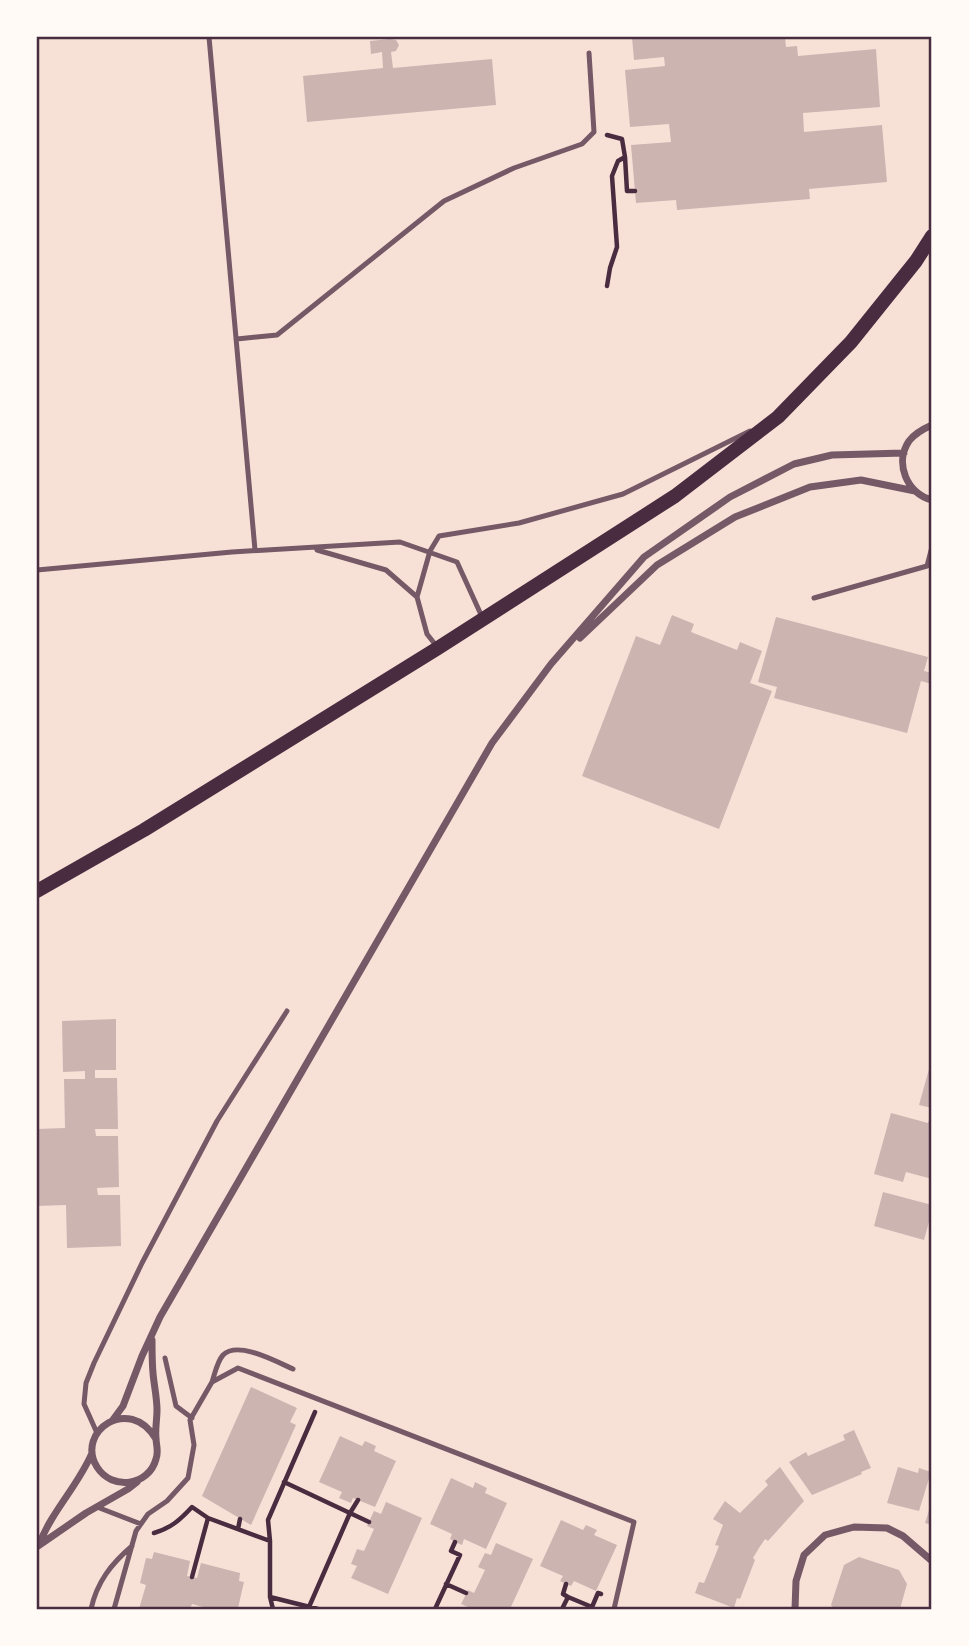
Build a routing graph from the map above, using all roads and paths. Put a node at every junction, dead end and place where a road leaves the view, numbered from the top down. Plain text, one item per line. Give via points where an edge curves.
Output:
1 (209, 37) edge
2 (589, 53) dead end
3 (594, 132) junction
4 (625, 157) junction
5 (635, 191) dead end
6 (932, 236) edge
7 (607, 286) dead end
8 (237, 339) junction
9 (778, 417) junction
10 (932, 425) edge
11 (904, 453) junction
12 (915, 491) junction
13 (932, 500) edge
14 (932, 547) edge
15 (311, 548) junction
16 (255, 550) junction
17 (429, 551) junction
18 (930, 567) edge
19 (37, 570) edge
20 (417, 597) junction
21 (814, 598) dead end
22 (482, 619) junction
23 (438, 648) junction
24 (551, 664) junction
25 (37, 891) edge
26 (287, 1011) dead end
27 (152, 1338) junction
28 (165, 1358) dead end
29 (293, 1369) dead end
30 (212, 1382) junction
31 (320, 1400) junction
32 (191, 1418) junction
33 (112, 1421) junction
34 (97, 1433) junction
35 (156, 1439) junction
36 (93, 1450) junction
37 (140, 1479) junction
38 (284, 1482) junction
39 (358, 1500) dead end
40 (97, 1507) junction
41 (350, 1513) junction
42 (208, 1518) junction
43 (240, 1519) dead end
44 (369, 1522) dead end
45 (141, 1524) junction
46 (237, 1529) junction
47 (136, 1531) junction
48 (270, 1541) junction
49 (455, 1542) dead end
50 (132, 1546) junction
51 (38, 1547) edge
52 (932, 1561) edge
53 (192, 1577) dead end
54 (446, 1584) junction
55 (566, 1584) dead end
56 (466, 1593) dead end
57 (270, 1597) junction
58 (568, 1597) junction
59 (617, 1600) junction
60 (309, 1607) junction
61 (91, 1609) edge
62 (114, 1609) edge
63 (273, 1609) edge
64 (318, 1609) edge
65 (435, 1609) edge
66 (562, 1609) edge
67 (614, 1609) edge
68 (795, 1609) edge

1 - 8 lane
2 - 3 lane
3 - 4 path via 622,139
3 - 8 lane via 582,144 444,201 276,335
4 - 5 path via 627,191
4 - 7 path via 618,160 612,176 617,247
6 - 9 main road via 851,342
8 - 16 lane
9 - 17 lane via 624,494 519,523 439,536
9 - 22 main road via 675,496
10 - 11 street via 919,431
11 - 12 street via 905,477
11 - 24 street via 832,454 794,464 730,497 644,557
12 - 13 street
12 - 24 street via 862,480 810,487 735,517 657,565
14 - 18 lane
15 - 16 lane
15 - 17 lane via 400,542
15 - 20 lane via 386,570
16 - 19 lane
17 - 20 lane
17 - 22 lane via 457,562
18 - 21 lane
20 - 23 lane via 427,634
22 - 23 main road
23 - 25 main road
24 - 27 street via 492,743
26 - 34 lane via 217,1121 94,1363 84,1404
27 - 33 street
27 - 35 street
28 - 32 lane via 176,1406
29 - 30 lane via 238,1349 221,1358
30 - 31 lane via 237,1367
30 - 32 lane
31 - 38 path
31 - 59 lane via 634,1522
32 - 45 lane via 194,1446 188,1478
33 - 34 street
33 - 35 street via 131,1418 141,1422
34 - 36 street
35 - 37 street via 156,1460
36 - 37 street via 103,1475 123,1483
36 - 51 street via 45,1527
37 - 40 street
38 - 41 path
38 - 48 path via 268,1520
39 - 41 path
40 - 45 lane
40 - 51 street
41 - 44 path
41 - 60 path
42 - 46 path
42 - 47 path via 191,1507 165,1530
42 - 53 path
43 - 46 path
45 - 47 lane
46 - 48 path
47 - 50 lane
48 - 57 path
49 - 54 path via 451,1551 460,1555
50 - 61 lane via 100,1582
50 - 62 lane
52 - 68 street via 887,1528 854,1527 825,1535 804,1555 796,1581
54 - 56 path
54 - 65 path
55 - 58 path via 563,1594
57 - 60 path
57 - 63 path
58 - 59 path via 592,1607 598,1593
58 - 66 path
59 - 67 lane
60 - 64 path

